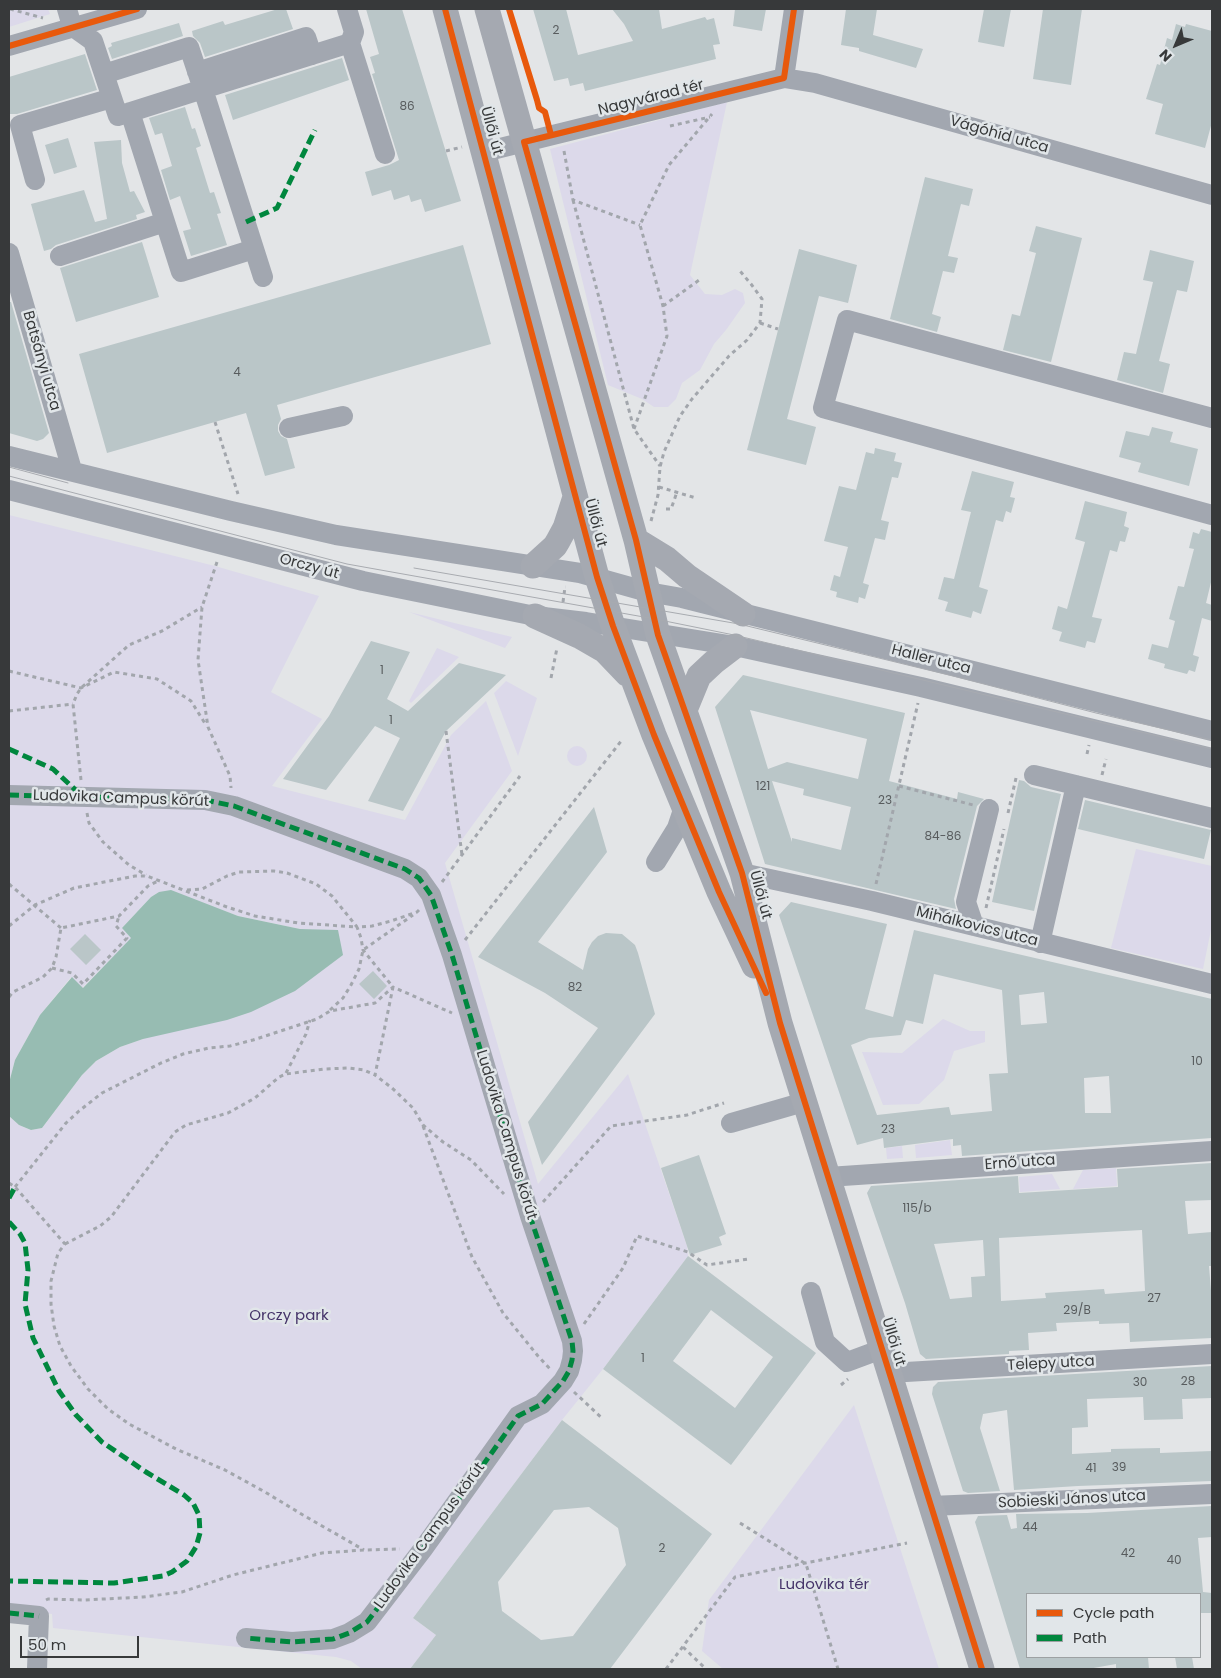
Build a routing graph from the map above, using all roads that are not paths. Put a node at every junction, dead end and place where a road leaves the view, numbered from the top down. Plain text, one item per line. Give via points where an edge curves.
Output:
1 (137, 9) edge
2 (347, 9) edge
3 (445, 9) edge
4 (487, 9) edge
5 (794, 9) edge
6 (70, 17) edge
7 (350, 43) junction
8 (9, 46) edge
9 (104, 74) junction
10 (784, 78) junction
11 (200, 80) junction
12 (112, 98) junction
13 (130, 112) junction
14 (524, 142) junction
15 (477, 148) junction
16 (386, 154) dead end
17 (36, 180) dead end
18 (1212, 195) edge
19 (165, 222) junction
20 (254, 249) junction
21 (9, 252) edge
22 (60, 256) dead end
23 (263, 277) dead end
24 (343, 416) dead end
25 (1212, 418) edge
26 (290, 428) dead end
27 (9, 456) edge
28 (72, 470) junction
29 (9, 490) edge
30 (575, 497) junction
31 (1212, 515) edge
32 (636, 540) junction
33 (533, 566) junction
34 (597, 578) junction
35 (648, 592) junction
36 (743, 614) junction
37 (535, 616) junction
38 (613, 626) junction
39 (658, 635) junction
40 (734, 646) junction
41 (634, 683) junction
42 (685, 710) junction
43 (1212, 731) edge
44 (1212, 758) edge
45 (1034, 775) road end
46 (1076, 785) junction
47 (9, 795) edge
48 (684, 807) junction
49 (998, 811) road end
50 (1212, 818) edge
51 (656, 862) dead end
52 (742, 873) junction
53 (978, 927) junction
54 (1040, 943) junction
55 (1212, 984) edge
56 (780, 1023) junction
57 (804, 1102) junction
58 (730, 1123) dead end
59 (1212, 1151) edge
60 (828, 1177) junction
61 (811, 1292) dead end
62 (1212, 1354) edge
63 (885, 1361) junction
64 (1212, 1494) edge
65 (931, 1506) junction
66 (24, 1615) edge
67 (246, 1638) dead end
68 (37, 1669) edge
69 (982, 1669) edge

1 - 6 street
2 - 7 street via 354,32
3 - 15 main road, Üllői út
4 - 14 main road, Üllői út
5 - 10 street
6 - 8 street
6 - 9 street via 93,42
7 - 11 street via 312,55
7 - 16 street
9 - 11 street via 189,47
9 - 12 street
10 - 14 street, Nagyvárad tér
10 - 18 street, Vágóhíd utca via 815,83
11 - 13 street
11 - 20 street
12 - 13 street via 118,116
12 - 17 street via 20,125
13 - 19 street
14 - 15 street, Nagyvárad tér
14 - 32 main road, Üllői út
15 - 30 main road, Üllői út
19 - 20 street via 181,272
19 - 22 street
20 - 23 street
21 - 28 street, Batsányi utca
24 - 26 street
25 - 31 street via 847,320 823,408
27 - 28 street
28 - 33 street via 336,535
29 - 37 street, Orczy út via 363,581
30 - 33 main road via 558,541
30 - 34 main road, Üllői út
32 - 35 main road, Üllői út
32 - 36 main road
33 - 34 street
34 - 35 street, Haller utca
34 - 38 main road, Üllői út
35 - 36 street, Haller utca
35 - 39 main road, Üllői út
36 - 43 street, Haller utca
37 - 38 street, Orczy út
37 - 41 main road via 605,651
38 - 39 street, Orczy út
38 - 41 main road, Üllői út
39 - 40 street, Haller utca
39 - 42 main road, Üllői út
40 - 42 main road via 699,676
40 - 44 street, Haller utca via 922,687
41 - 48 main road, Üllői út
42 - 52 main road, Üllői út
45 - 46 street
46 - 50 street
46 - 54 street
47 - 67 street, Ludovika Campus körút via 205,800 234,806 405,869 419,878 431,896 452,955 530,1216 572,1340 572,1360 562,1381 542,1404 518,1416 367,1622 333,1639 292,1642
48 - 51 street via 677,828
48 - 56 main road, Üllői út
49 - 53 street via 966,902
52 - 53 street, Mihálkovics utca
52 - 56 main road, Üllői út
53 - 54 street, Mihálkovics utca
54 - 55 street, Mihálkovics utca
56 - 57 main road, Üllői út
57 - 58 street
57 - 60 main road, Üllői út
59 - 60 street, Ernő utca
60 - 63 main road, Üllői út
61 - 63 street, Telepy utca via 825,1342 847,1362
62 - 63 street, Telepy utca
63 - 65 main road, Üllői út
64 - 65 street, Sobieski János utca
65 - 69 main road, Üllői út
66 - 68 street

